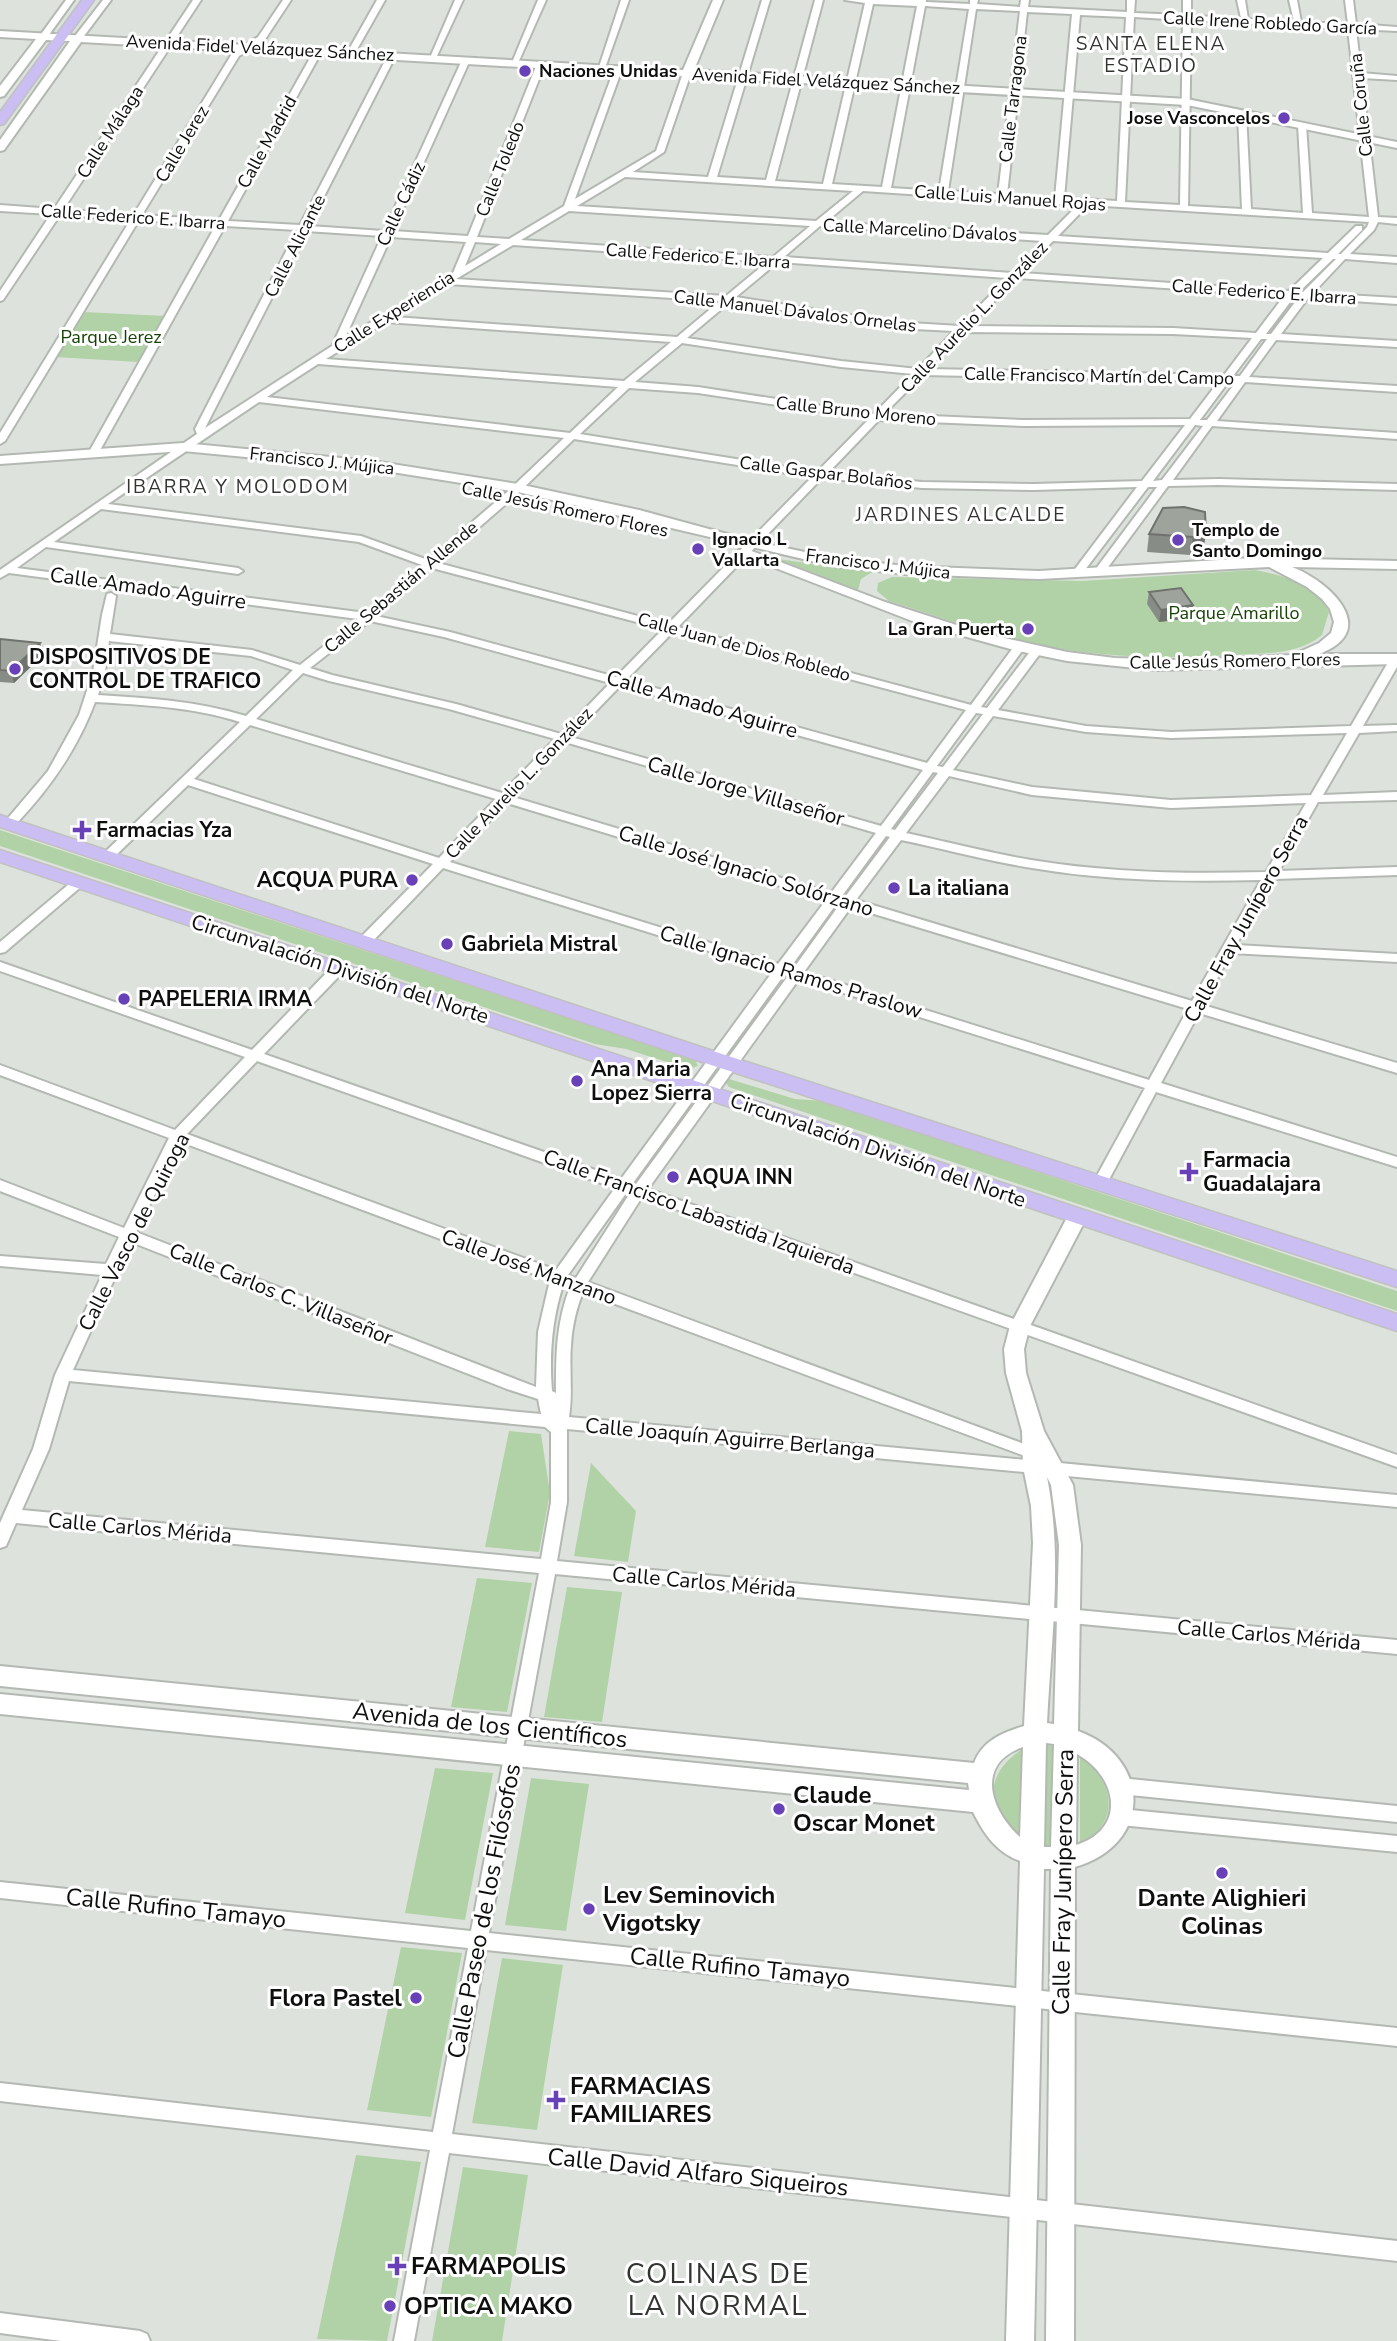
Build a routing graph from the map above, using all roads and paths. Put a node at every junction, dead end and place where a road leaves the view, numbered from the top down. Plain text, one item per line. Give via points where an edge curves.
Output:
1 (70, 0) edge
2 (88, 0) edge
3 (107, 0) edge
4 (197, 0) edge
5 (286, 0) edge
6 (381, 0) edge
7 (458, 0) edge
8 (542, 0) edge
9 (625, 0) edge
10 (718, 0) edge
11 (766, 0) edge
12 (819, 0) edge
13 (849, 0) edge
14 (1130, 0) edge
15 (1187, 0) edge
16 (1241, 0) edge
17 (1293, 0) edge
18 (1349, 0) edge
19 (870, 1) edge
20 (922, 2) edge
21 (973, 3) edge
22 (1024, 5) edge
23 (1076, 12) junction
24 (1130, 15) junction
25 (1186, 18) junction
26 (1245, 21) junction
27 (1298, 24) junction
28 (1352, 27) junction
29 (1397, 29) edge
30 (0, 34) edge
31 (43, 37) junction
32 (61, 38) junction
33 (78, 38) junction
34 (169, 43) junction
35 (248, 47) junction
36 (318, 51) junction
37 (351, 53) junction
38 (392, 55) junction
39 (432, 58) junction
40 (466, 60) junction
41 (514, 63) junction
42 (541, 64) junction
43 (601, 68) junction
44 (618, 69) junction
45 (687, 73) junction
46 (1358, 75) junction
47 (743, 76) junction
48 (1397, 78) edge
49 (798, 79) junction
50 (850, 83) junction
51 (906, 86) junction
52 (960, 89) junction
53 (1014, 92) junction
54 (0, 94) edge
55 (1069, 95) junction
56 (1126, 98) junction
57 (1187, 102) junction
58 (1242, 113) junction
59 (0, 121) edge
60 (1302, 125) junction
61 (1365, 138) junction
62 (1397, 145) edge
63 (0, 148) edge
64 (624, 174) junction
65 (712, 179) junction
66 (771, 183) junction
67 (827, 186) junction
68 (861, 188) junction
69 (886, 190) junction
70 (943, 193) junction
71 (1002, 197) junction
72 (1059, 201) junction
73 (1086, 202) junction
74 (1121, 205) junction
75 (0, 208) edge
76 (568, 208) junction
77 (1184, 208) junction
78 (57, 212) junction
79 (1247, 212) junction
80 (1308, 216) junction
81 (1371, 216) junction
82 (138, 217) junction
83 (1397, 221) edge
84 (222, 222) junction
85 (820, 224) junction
86 (304, 227) junction
87 (388, 232) junction
88 (472, 237) junction
89 (1051, 238) junction
90 (511, 242) junction
91 (1329, 256) junction
92 (1343, 257) junction
93 (1397, 260) edge
94 (775, 261) junction
95 (458, 273) junction
96 (1014, 276) junction
97 (444, 281) junction
98 (1290, 294) junction
99 (1305, 295) junction
100 (0, 298) edge
101 (729, 299) junction
102 (1397, 301) edge
103 (383, 319) junction
104 (962, 329) junction
105 (1259, 335) junction
106 (1276, 336) junction
107 (681, 340) junction
108 (1397, 344) edge
109 (336, 348) junction
110 (316, 361) junction
111 (920, 372) junction
112 (1225, 378) junction
113 (1241, 379) junction
114 (628, 383) junction
115 (1397, 389) edge
116 (258, 399) junction
117 (875, 417) junction
118 (1192, 422) junction
119 (1208, 423) junction
120 (202, 435) junction
121 (572, 436) junction
122 (1397, 436) edge
123 (0, 441) edge
124 (180, 449) junction
125 (94, 452) junction
126 (0, 460) edge
127 (819, 475) junction
128 (1162, 483) junction
129 (1144, 484) junction
130 (1397, 487) edge
131 (514, 491) junction
132 (97, 506) junction
133 (44, 544) junction
134 (747, 549) junction
135 (1252, 562) junction
136 (430, 564) junction
137 (1397, 565) edge
138 (905, 570) junction
139 (238, 571) dead end
140 (4, 572) edge
141 (1099, 572) junction
142 (1077, 573) junction
143 (111, 596) dead end
144 (877, 605) junction
145 (368, 617) junction
146 (672, 626) junction
147 (104, 637) junction
148 (1019, 648) junction
149 (1036, 651) junction
150 (1397, 659) edge
151 (1282, 660) junction
152 (300, 670) junction
153 (619, 681) junction
154 (90, 698) junction
155 (974, 709) junction
156 (989, 713) junction
157 (247, 720) junction
158 (1356, 726) junction
159 (1397, 727) edge
160 (563, 737) junction
161 (930, 768) junction
162 (946, 772) junction
163 (185, 780) junction
164 (1397, 796) edge
165 (504, 799) junction
166 (1313, 799) junction
167 (4, 823) edge
168 (884, 831) junction
169 (898, 835) junction
170 (0, 856) edge
171 (107, 857) junction
172 (440, 863) junction
173 (1397, 871) edge
174 (1269, 878) junction
175 (79, 882) junction
176 (834, 898) junction
177 (848, 902) junction
178 (364, 942) junction
179 (0, 948) edge
180 (1227, 949) junction
181 (1397, 958) edge
182 (0, 966) edge
183 (338, 968) junction
184 (782, 968) junction
185 (798, 974) junction
186 (1196, 1008) junction
187 (253, 1055) junction
188 (723, 1062) junction
189 (1397, 1068) edge
190 (0, 1070) edge
191 (1154, 1086) junction
192 (702, 1090) junction
193 (178, 1135) junction
194 (1397, 1162) edge
195 (1101, 1181) junction
196 (0, 1185) edge
197 (623, 1185) junction
198 (639, 1191) junction
199 (1077, 1217) junction
200 (128, 1233) junction
201 (0, 1261) edge
202 (111, 1270) junction
203 (558, 1278) junction
204 (1397, 1279) edge
205 (578, 1286) junction
206 (1397, 1323) edge
207 (1020, 1326) junction
208 (63, 1375) junction
209 (547, 1397) junction
210 (564, 1401) junction
211 (556, 1427) junction
212 (1039, 1454) junction
213 (1397, 1461) edge
214 (1397, 1501) edge
215 (12, 1516) junction
216 (0, 1541) edge
217 (548, 1567) junction
218 (1041, 1614) junction
219 (1069, 1616) junction
220 (1397, 1647) edge
221 (0, 1676) edge
222 (0, 1704) edge
223 (518, 1728) junction
224 (1035, 1732) junction
225 (1065, 1735) junction
226 (513, 1757) junction
227 (980, 1774) junction
228 (1120, 1786) junction
229 (979, 1802) junction
230 (1397, 1814) edge
231 (1120, 1817) junction
232 (1397, 1844) edge
233 (1032, 1856) junction
234 (1063, 1859) junction
235 (0, 1890) edge
236 (479, 1939) junction
237 (1028, 1997) junction
238 (1060, 2001) junction
239 (1397, 2036) edge
240 (0, 2092) edge
241 (441, 2143) junction
242 (1022, 2209) junction
243 (1061, 2213) junction
244 (1397, 2251) edge
245 (0, 2323) edge
246 (140, 2341) edge
247 (404, 2341) edge
248 (1020, 2341) edge
249 (1060, 2341) edge

1 - 31 street
2 - 32 main road
3 - 33 street
4 - 34 street, Calle Málaga
5 - 35 street, Calle Jerez via 261,39
6 - 37 street
7 - 39 street
8 - 41 street
9 - 43 street
10 - 45 street, Calle Experiencia
11 - 47 street
12 - 49 street
13 - 19 street, Calle Irene Robledo García
14 - 24 street
15 - 25 street
16 - 26 street
17 - 27 street
18 - 28 street, Calle Coruña
19 - 20 street, Calle Irene Robledo García
19 - 50 street
20 - 21 street, Calle Irene Robledo García
20 - 51 street
21 - 22 street, Calle Irene Robledo García
21 - 52 street
22 - 23 street, Calle Irene Robledo García
22 - 53 street, Calle Tarragona
23 - 24 street, Calle Irene Robledo García
23 - 55 street
24 - 25 street, Calle Irene Robledo García
24 - 56 street
25 - 26 street, Calle Irene Robledo García
25 - 57 street
26 - 27 street, Calle Irene Robledo García
27 - 28 street, Calle Irene Robledo García
28 - 29 street, Calle Irene Robledo García
28 - 46 street, Calle Coruña
30 - 31 street, Avenida Fidel Velázquez Sánchez
31 - 32 street, Avenida Fidel Velázquez Sánchez
31 - 54 street
32 - 33 street, Avenida Fidel Velázquez Sánchez
32 - 59 main road
33 - 34 street, Avenida Fidel Velázquez Sánchez
33 - 63 street
34 - 35 street, Avenida Fidel Velázquez Sánchez
34 - 78 street, Calle Málaga
35 - 36 street, Avenida Fidel Velázquez Sánchez
35 - 82 street, Calle Jerez via 236,54
36 - 37 street, Avenida Fidel Velázquez Sánchez
36 - 84 street, Calle Madrid
37 - 38 street, Avenida Fidel Velázquez Sánchez
38 - 39 street, Avenida Fidel Velázquez Sánchez
38 - 86 street, Calle Alicante
39 - 40 street, Avenida Fidel Velázquez Sánchez
40 - 41 street, Avenida Fidel Velázquez Sánchez
40 - 87 street, Calle Cádiz
41 - 42 street, Avenida Fidel Velázquez Sánchez
42 - 43 street, Avenida Fidel Velázquez Sánchez
42 - 88 street, Calle Toledo
43 - 44 street, Avenida Fidel Velázquez Sánchez
44 - 45 street, Avenida Fidel Velázquez Sánchez
44 - 76 street
45 - 47 street, Avenida Fidel Velázquez Sánchez
45 - 64 street, Calle Experiencia via 660,152
46 - 48 street
46 - 61 street, Calle Coruña
47 - 49 street, Avenida Fidel Velázquez Sánchez
47 - 65 street
49 - 50 street, Avenida Fidel Velázquez Sánchez
49 - 66 street
50 - 51 street, Avenida Fidel Velázquez Sánchez
50 - 67 street
51 - 52 street, Avenida Fidel Velázquez Sánchez
51 - 69 street
52 - 53 street, Avenida Fidel Velázquez Sánchez
52 - 70 street
53 - 55 street, Avenida Fidel Velázquez Sánchez
53 - 71 street, Calle Tarragona
55 - 56 street, Avenida Fidel Velázquez Sánchez
55 - 72 street
56 - 57 street, Avenida Fidel Velázquez Sánchez
56 - 74 street
57 - 58 street, Avenida Fidel Velázquez Sánchez
57 - 77 street
58 - 60 street, Avenida Fidel Velázquez Sánchez
58 - 79 street
60 - 61 street, Avenida Fidel Velázquez Sánchez
60 - 80 street
61 - 62 street, Avenida Fidel Velázquez Sánchez
61 - 81 street, Calle Coruña
64 - 65 street, Calle Luis Manuel Rojas
64 - 76 street, Calle Experiencia
65 - 66 street, Calle Luis Manuel Rojas
66 - 67 street, Calle Luis Manuel Rojas
67 - 68 street, Calle Luis Manuel Rojas
68 - 69 street, Calle Luis Manuel Rojas
68 - 85 street, Calle Sebastián Allende
69 - 70 street, Calle Luis Manuel Rojas
70 - 71 street, Calle Luis Manuel Rojas
71 - 72 street, Calle Luis Manuel Rojas
72 - 73 street, Calle Luis Manuel Rojas
73 - 74 street, Calle Luis Manuel Rojas
73 - 89 street, Calle Aurelio L. González
74 - 77 street, Calle Luis Manuel Rojas
75 - 78 street, Calle Federico E. Ibarra
76 - 85 street, Calle Marcelino Dávalos
76 - 90 street, Calle Experiencia
77 - 79 street, Calle Luis Manuel Rojas
78 - 82 street, Calle Federico E. Ibarra
78 - 100 street, Calle Málaga
79 - 80 street, Calle Luis Manuel Rojas
80 - 81 street, Calle Luis Manuel Rojas
81 - 83 street, Calle Luis Manuel Rojas
81 - 91 street
81 - 92 street via 1371,228
82 - 84 street, Calle Federico E. Ibarra
82 - 123 street, Calle Jerez
84 - 86 street, Calle Federico E. Ibarra
84 - 125 street, Calle Madrid
85 - 89 street, Calle Marcelino Dávalos
85 - 94 street, Calle Sebastián Allende
86 - 87 street, Calle Federico E. Ibarra
86 - 120 street, Calle Alicante via 200,429
87 - 88 street, Calle Federico E. Ibarra
87 - 109 street, Calle Cádiz
88 - 90 street, Calle Federico E. Ibarra
88 - 95 street, Calle Toledo
89 - 91 street, Calle Marcelino Dávalos
89 - 96 street, Calle Aurelio L. González
90 - 94 street, Calle Federico E. Ibarra
90 - 95 street, Calle Experiencia
91 - 92 street, Calle Marcelino Dávalos
91 - 98 street
92 - 93 street, Calle Marcelino Dávalos
92 - 99 street
94 - 96 street, Calle Federico E. Ibarra
94 - 101 street, Calle Sebastián Allende
95 - 97 street, Calle Experiencia
96 - 98 street, Calle Federico E. Ibarra
96 - 104 street, Calle Aurelio L. González
97 - 101 street, Calle Manuel Dávalos Ornelas
97 - 103 street, Calle Experiencia
98 - 99 street, Calle Federico E. Ibarra
98 - 105 street
99 - 102 street, Calle Federico E. Ibarra
99 - 106 street
101 - 104 street, Calle Manuel Dávalos Ornelas via 894,325
101 - 107 street, Calle Sebastián Allende
103 - 107 street, Calle Francisco Martín del Campo
103 - 109 street, Calle Experiencia
104 - 105 street, Calle Manuel Dávalos Ornelas
104 - 111 street, Calle Aurelio L. González
105 - 106 street, Calle Manuel Dávalos Ornelas
105 - 112 street
106 - 108 street, Calle Manuel Dávalos Ornelas
106 - 113 street
107 - 111 street, Calle Francisco Martín del Campo via 841,365
107 - 114 street, Calle Sebastián Allende
109 - 110 street, Calle Experiencia
110 - 114 street, Calle Bruno Moreno
110 - 116 street, Calle Experiencia
111 - 112 street, Calle Francisco Martín del Campo
111 - 117 street, Calle Aurelio L. González
112 - 113 street, Calle Francisco Martín del Campo
112 - 118 street
113 - 115 street, Calle Francisco Martín del Campo
113 - 119 street
114 - 117 street, Calle Bruno Moreno
114 - 121 street, Calle Sebastián Allende
116 - 120 street, Calle Experiencia
116 - 121 street, Calle Gaspar Bolaños
117 - 118 street, Calle Bruno Moreno via 1012,423
117 - 127 street, Calle Aurelio L. González
118 - 119 street, Calle Bruno Moreno
118 - 129 street
119 - 122 street, Calle Bruno Moreno
119 - 128 street
120 - 124 street, Calle Experiencia
121 - 127 street, Calle Gaspar Bolaños
121 - 131 street, Calle Sebastián Allende
124 - 125 street
124 - 131 street, Calle Jesús Romero Flores
124 - 132 street, Calle Experiencia
125 - 126 street
127 - 129 street, Calle Gaspar Bolaños via 934,485
127 - 134 street, Calle Aurelio L. González
128 - 129 street, Calle Gaspar Bolaños
128 - 130 street, Calle Gaspar Bolaños
128 - 141 street
129 - 142 street
131 - 134 street, Calle Jesús Romero Flores
131 - 136 street, Calle Sebastián Allende
132 - 133 street, Calle Experiencia
132 - 136 street, Calle Juan de Dios Robledo via 361,539
133 - 139 street
133 - 140 street, Calle Experiencia
134 - 138 street, Francisco J. Mújica
134 - 144 street, Calle Jesús Romero Flores
134 - 146 street, Calle Aurelio L. González
135 - 137 street, Francisco J. Mújica
135 - 141 street, Francisco J. Mújica
135 - 151 street via 1303,576 1328,593 1339,609 1340,627 1328,644
136 - 145 street, Calle Sebastián Allende
136 - 146 street, Calle Juan de Dios Robledo
138 - 142 street, Francisco J. Mújica via 989,575
138 - 144 street via 879,573 867,582 868,595
140 - 145 street, Calle Amado Aguirre
141 - 142 street, Francisco J. Mújica
143 - 147 street
144 - 148 street, Calle Jesús Romero Flores
145 - 152 street, Calle Sebastián Allende
145 - 153 street, Calle Amado Aguirre
146 - 153 street, Calle Aurelio L. González
146 - 155 street, Calle Juan de Dios Robledo
147 - 152 street, Calle Jorge Villaseñor via 252,653
147 - 154 street
148 - 149 street, Calle Jesús Romero Flores
148 - 155 street
149 - 151 street, Calle Jesús Romero Flores via 1142,664
149 - 156 street
150 - 151 street, Calle Jesús Romero Flores
150 - 158 street, Calle Fray Junípero Serra
152 - 157 street, Calle Sebastián Allende
152 - 160 street, Calle Jorge Villaseñor via 402,692
153 - 160 street, Calle Aurelio L. González
153 - 161 street, Calle Amado Aguirre
154 - 157 street, Calle José Ignacio Solórzano via 195,707
154 - 167 street via 67,753 38,795
155 - 156 street, Calle Juan de Dios Robledo
155 - 161 street
156 - 158 street, Calle Juan de Dios Robledo via 1086,729 1171,735
156 - 162 street
157 - 163 street, Calle Sebastián Allende
157 - 165 street, Calle José Ignacio Solórzano
158 - 159 street, Calle Juan de Dios Robledo
158 - 166 street, Calle Fray Junípero Serra
160 - 165 street, Calle Aurelio L. González
160 - 168 street, Calle Jorge Villaseñor
161 - 162 street, Calle Amado Aguirre
161 - 168 street
162 - 166 street, Calle Amado Aguirre via 1032,791 1130,802 1210,805
162 - 169 street
163 - 171 street, Calle Sebastián Allende
163 - 172 street, Calle Ignacio Ramos Praslow
164 - 166 street, Calle Amado Aguirre
165 - 172 street, Calle Aurelio L. González
165 - 176 street, Calle José Ignacio Solórzano
166 - 174 street, Calle Fray Junípero Serra
167 - 171 main road, Circunvalación División del Norte
168 - 169 street, Calle Jorge Villaseñor
168 - 176 street
169 - 174 street, Calle Jorge Villaseñor via 1080,871
169 - 177 street
170 - 175 main road, Circunvalación División del Norte
171 - 178 main road, Circunvalación División del Norte
172 - 178 street, Calle Aurelio L. González
172 - 184 street, Calle Ignacio Ramos Praslow
173 - 174 street, Calle Jorge Villaseñor
174 - 180 street, Calle Fray Junípero Serra
175 - 179 street
175 - 183 main road, Circunvalación División del Norte
176 - 177 street, Calle José Ignacio Solórzano
176 - 184 street
177 - 185 street
177 - 186 street, Calle José Ignacio Solórzano
178 - 188 main road, Circunvalación División del Norte
180 - 181 street
180 - 186 street, Calle Fray Junípero Serra
182 - 187 street, Calle Francisco Labastida Izquierda
183 - 187 street, Calle Vasco de Quiroga
183 - 192 main road, Circunvalación División del Norte
184 - 185 street, Calle Ignacio Ramos Praslow
184 - 188 street
185 - 188 street
185 - 191 street, Calle Ignacio Ramos Praslow
186 - 189 street, Calle José Ignacio Solórzano
186 - 191 street, Calle Fray Junípero Serra
187 - 193 street, Calle Vasco de Quiroga
187 - 197 street, Calle Francisco Labastida Izquierda
188 - 192 street
188 - 195 main road, Circunvalación División del Norte
190 - 193 street, Calle José Manzano
191 - 194 street, Calle Ignacio Ramos Praslow
191 - 195 street, Calle Fray Junípero Serra
192 - 197 street, Calle Paseo de los Filósofos
192 - 198 street, Calle Paseo de los Filósofos
192 - 199 main road, Circunvalación División del Norte
193 - 200 street, Calle Vasco de Quiroga
193 - 203 street, Calle José Manzano
195 - 204 main road, Circunvalación División del Norte
196 - 200 street, Calle Carlos C. Villaseñor
197 - 198 street, Calle Francisco Labastida Izquierda
197 - 203 street, Calle Paseo de los Filósofos
198 - 205 street, Calle Paseo de los Filósofos
198 - 207 street, Calle Francisco Labastida Izquierda
199 - 206 main road, Circunvalación División del Norte
199 - 207 street, Calle Fray Junípero Serra
200 - 202 street, Calle Vasco de Quiroga
200 - 209 street, Calle Carlos C. Villaseñor
201 - 202 street
202 - 208 street, Calle Vasco de Quiroga
203 - 205 street, Calle José Manzano
203 - 209 street, Calle Paseo de los Filósofos via 545,1346
205 - 210 street, Calle Paseo de los Filósofos via 563,1346
205 - 212 street, Calle José Manzano
207 - 212 street, Calle Fray Junípero Serra via 1014,1349 1016,1373
207 - 213 street, Calle Francisco Labastida Izquierda
208 - 211 street, Calle Joaquín Aguirre Berlanga
208 - 215 street, Calle Vasco de Quiroga via 41,1449
209 - 210 street, Calle Carlos C. Villaseñor
209 - 211 street, Calle Paseo de los Filósofos
210 - 211 street, Calle Paseo de los Filósofos
211 - 212 street, Calle Joaquín Aguirre Berlanga
211 - 217 street, Calle Paseo de los Filósofos via 559,1502
212 - 214 street, Calle Joaquín Aguirre Berlanga
212 - 218 street, Calle Fray Junípero Serra via 1044,1524
212 - 219 street, Calle Fray Junípero Serra via 1062,1485 1069,1525
215 - 216 street, Calle Vasco de Quiroga
215 - 217 street, Calle Carlos Mérida
217 - 218 street, Calle Carlos Mérida
217 - 223 street, Calle Paseo de los Filósofos
218 - 219 street, Calle Carlos Mérida
218 - 224 street, Calle Fray Junípero Serra
219 - 220 street, Calle Carlos Mérida
219 - 225 street, Calle Fray Junípero Serra
221 - 223 street, Avenida de los Científicos
222 - 226 street, Avenida de los Científicos
223 - 226 street, Calle Paseo de los Filósofos
223 - 227 street, Avenida de los Científicos
224 - 225 street
224 - 227 street via 999,1746
224 - 233 street, Calle Fray Junípero Serra
225 - 228 street via 1102,1756
225 - 234 street, Calle Fray Junípero Serra
226 - 229 street, Avenida de los Científicos
226 - 236 street, Calle Paseo de los Filósofos
227 - 229 street
228 - 230 street
228 - 231 street
229 - 233 street via 997,1834
231 - 232 street
231 - 234 street via 1102,1844
233 - 234 street
233 - 237 street, Calle Fray Junípero Serra
234 - 238 street, Calle Fray Junípero Serra
235 - 236 street, Calle Rufino Tamayo
236 - 237 street, Calle Rufino Tamayo
236 - 241 street, Calle Paseo de los Filósofos
237 - 238 street, Calle Rufino Tamayo
237 - 242 street, Calle Fray Junípero Serra
238 - 239 street, Calle Rufino Tamayo
238 - 243 street, Calle Fray Junípero Serra
240 - 241 street, Calle David Alfaro Siqueiros
241 - 242 street, Calle David Alfaro Siqueiros
241 - 247 street, Calle Paseo de los Filósofos
242 - 243 street, Calle David Alfaro Siqueiros
242 - 248 street, Calle Fray Junípero Serra
243 - 244 street, Calle David Alfaro Siqueiros
243 - 249 street, Calle Fray Junípero Serra
245 - 246 street

